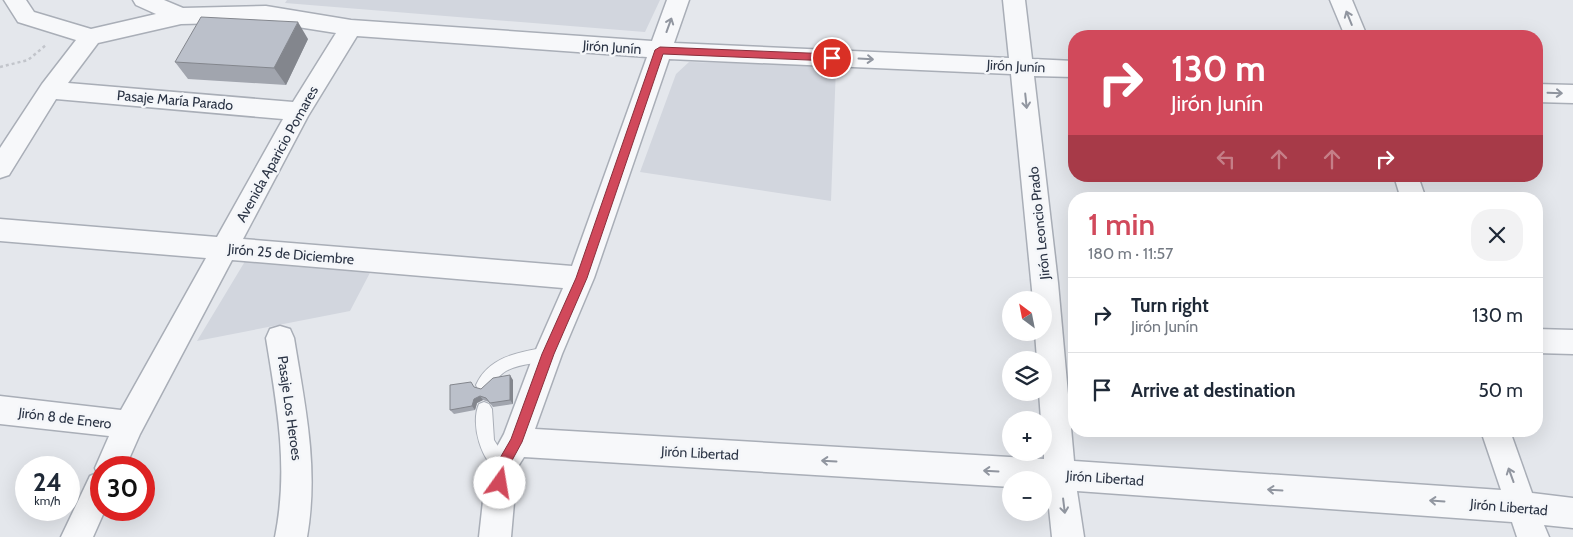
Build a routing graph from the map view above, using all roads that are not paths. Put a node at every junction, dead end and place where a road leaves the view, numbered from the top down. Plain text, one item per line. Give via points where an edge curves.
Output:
1 (15, 0) edge
2 (144, 0) edge
3 (678, 0) edge
4 (1014, 0) edge
5 (1341, 0) edge
6 (237, 7) edge
7 (270, 7) edge
8 (181, 16) junction
9 (351, 28) junction
10 (1354, 30) edge
11 (91, 36) junction
12 (660, 50) junction
13 (1023, 66) junction
14 (1068, 69) edge
15 (50, 90) junction
16 (1543, 93) edge
17 (1573, 94) edge
18 (299, 111) junction
19 (0, 168) edge
20 (0, 230) edge
21 (224, 249) junction
22 (581, 278) junction
23 (280, 338) dead end
24 (1543, 341) edge
25 (1573, 342) edge
26 (548, 354) junction
27 (483, 385) edge
28 (484, 409) dead end
29 (0, 410) edge
30 (129, 426) junction
31 (1497, 437) edge
32 (509, 454) junction
33 (115, 456) edge
34 (1060, 475) junction
35 (1522, 507) junction
36 (90, 509) edge
37 (1573, 512) edge
38 (77, 537) edge
39 (291, 537) edge
40 (495, 537) edge
41 (1068, 537) edge
42 (1533, 537) edge

1 - 11 street via 26,17
2 - 8 street
12 -> 3 street
4 - 13 street, Jirón Leoncio Prado
10 -> 5 street
6 - 7 street, Jirón Junín
6 - 8 street, Jirón Junín
7 - 9 street, Jirón Junín
8 - 11 street, Jirón Junín
9 - 12 street, Jirón Junín
9 - 18 street, Avenida Aparicio Pomares
11 - 15 street
12 -> 13 street, Jirón Junín
12 - 22 street
13 - 14 street, Jirón Junín
13 -> 34 street, Jirón Leoncio Prado
15 - 18 street, Pasaje María Parado
15 - 19 street
16 -> 17 street
18 - 21 street, Avenida Aparicio Pomares
20 - 21 street, Jirón 25 de Diciembre
21 - 22 street, Jirón 25 de Diciembre
21 - 30 street, Avenida Aparicio Pomares
22 - 26 street
23 - 39 street, Pasaje Los Heroes via 299,458 297,512
24 - 25 street
26 - 27 lane via 495,368
26 - 32 street
28 - 32 lane via 484,438 488,447
29 - 30 street, Jirón 8 de Enero
30 - 33 street, Avenida Aparicio Pomares
35 -> 31 street
34 -> 32 street, Jirón Libertad
32 - 40 street
35 -> 34 street, Jirón Libertad
34 -> 41 street, Jirón Leoncio Prado
35 - 37 street, Jirón Libertad
35 - 42 street
36 - 38 street

